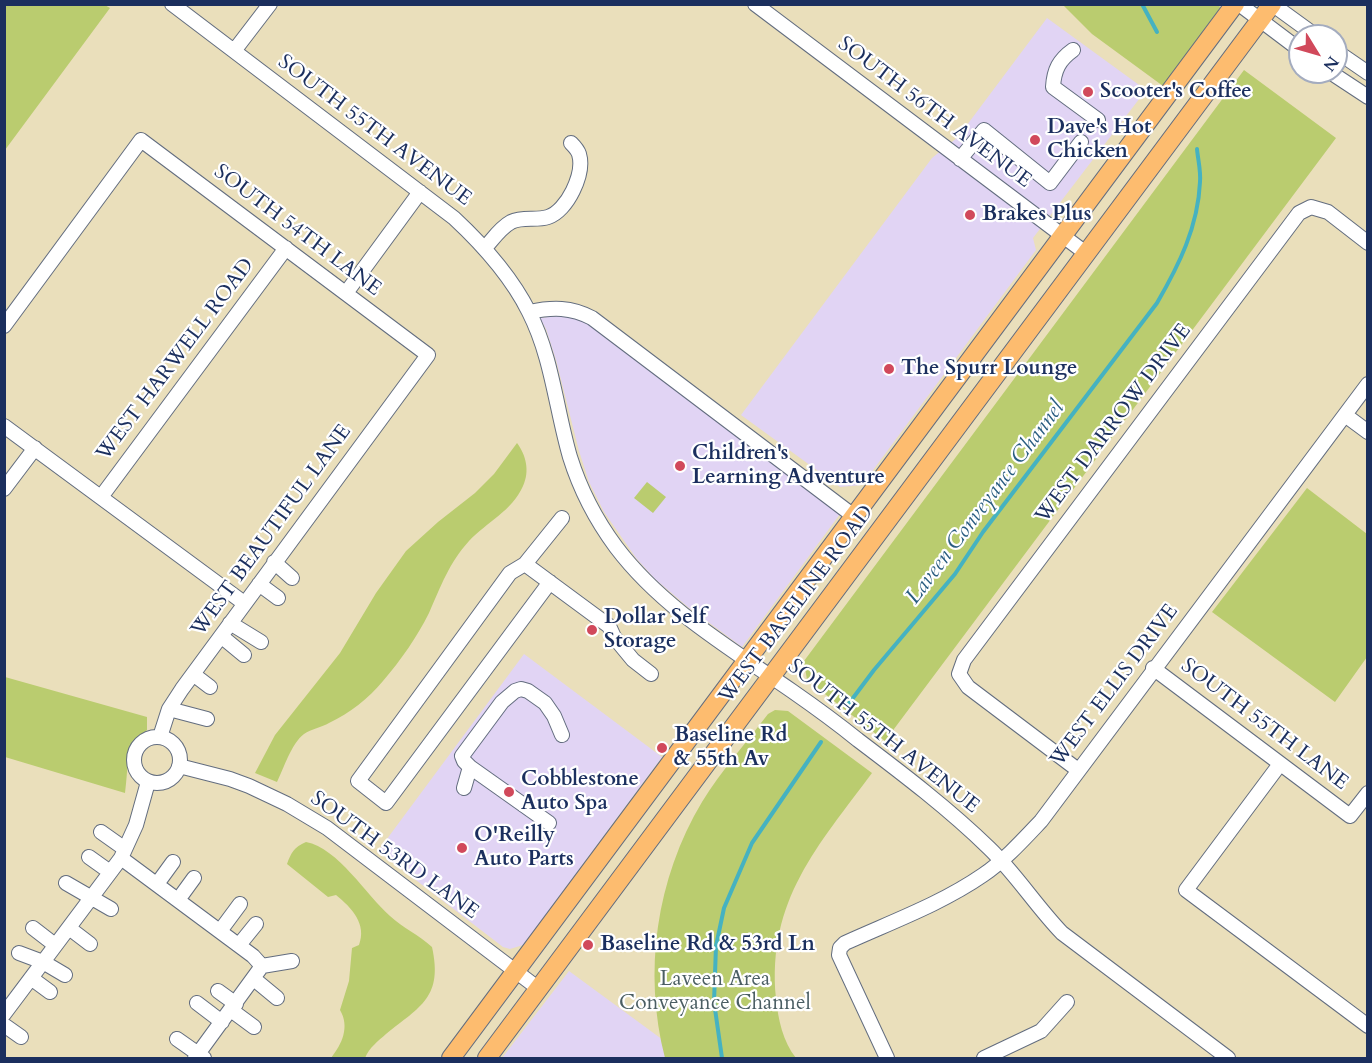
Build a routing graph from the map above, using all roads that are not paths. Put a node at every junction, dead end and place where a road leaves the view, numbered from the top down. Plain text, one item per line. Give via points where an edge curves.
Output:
1 (172, 4) edge
2 (270, 4) edge
3 (755, 4) edge
4 (1237, 4) edge
5 (1272, 4) edge
6 (1260, 21) junction
7 (1300, 24) edge
8 (1288, 41) edge
9 (1073, 50) dead end
10 (234, 51) junction
11 (1348, 59) edge
12 (1368, 73) edge
13 (1348, 84) edge
14 (1368, 97) edge
15 (1098, 120) dead end
16 (1081, 142) dead end
17 (571, 143) dead end
18 (960, 159) junction
19 (420, 192) junction
20 (1063, 236) junction
21 (1368, 243) edge
22 (286, 248) junction
23 (485, 248) junction
24 (1088, 254) junction
25 (346, 293) junction
26 (529, 312) junction
27 (4, 326) edge
28 (428, 355) joint
29 (1368, 384) edge
30 (1345, 415) junction
31 (4, 426) edge
32 (1368, 432) edge
33 (35, 448) junction
34 (4, 489) edge
35 (101, 497) junction
36 (855, 517) junction
37 (562, 518) dead end
38 (274, 562) junction
39 (525, 564) junction
40 (292, 578) dead end
41 (550, 582) junction
42 (259, 584) junction
43 (278, 598) dead end
44 (244, 603) junction
45 (230, 623) junction
46 (221, 636) junction
47 (261, 642) dead end
48 (244, 655) dead end
49 (747, 661) junction
50 (1154, 668) junction
51 (193, 674) junction
52 (651, 674) dead end
53 (771, 677) junction
54 (210, 687) dead end
55 (169, 709) junction
56 (207, 719) dead end
57 (562, 735) dead end
58 (160, 737) junction
59 (1280, 764) junction
60 (179, 766) junction
61 (470, 767) junction
62 (1078, 770) junction
63 (148, 782) junction
64 (464, 788) dead end
65 (1368, 793) edge
66 (549, 823) dead end
67 (101, 832) dead end
68 (123, 853) junction
69 (88, 857) dead end
70 (1001, 861) junction
71 (173, 862) dead end
72 (110, 872) junction
73 (194, 878) dead end
74 (66, 883) dead end
75 (157, 884) junction
76 (90, 898) junction
77 (178, 900) junction
78 (240, 904) dead end
79 (111, 909) dead end
80 (256, 924) dead end
81 (69, 927) junction
82 (33, 928) dead end
83 (220, 931) junction
84 (90, 944) dead end
85 (55, 945) junction
86 (239, 945) junction
87 (19, 953) dead end
88 (291, 961) dead end
89 (43, 962) junction
90 (262, 966) junction
91 (516, 972) junction
92 (65, 975) dead end
93 (31, 978) junction
94 (254, 979) junction
95 (539, 989) junction
96 (218, 991) dead end
97 (50, 992) dead end
98 (277, 998) dead end
99 (1067, 1002) dead end
100 (197, 1003) dead end
101 (7, 1005) edge
102 (233, 1007) junction
103 (222, 1022) junction
104 (4, 1025) edge
105 (1368, 1026) edge
106 (255, 1028) dead end
107 (21, 1037) dead end
108 (177, 1039) dead end
109 (199, 1057) edge
110 (451, 1059) edge
111 (487, 1059) edge
112 (886, 1059) edge
113 (984, 1059) edge
114 (1228, 1059) edge

1 - 10 street, SOUTH 55TH AVENUE
2 - 10 street
3 - 18 street, SOUTH 56TH AVENUE
4 - 6 street
4 - 20 main road, WEST BASELINE ROAD
5 - 6 main road, WEST BASELINE ROAD
5 - 7 street
6 - 8 street
6 - 24 main road, WEST BASELINE ROAD
9 - 15 street via 1054,71 1053,87
10 - 19 street, SOUTH 55TH AVENUE
11 - 12 street
13 - 14 street
16 - 18 street via 1050,183 984,130
17 - 23 street via 579,154 575,189 554,214 513,221
18 - 20 street, SOUTH 56TH AVENUE
19 - 23 street, SOUTH 55TH AVENUE
19 - 25 street
20 - 24 street, SOUTH 56TH AVENUE
20 - 36 main road, WEST BASELINE ROAD
21 - 62 street, WEST DARROW DRIVE via 1328,212 1311,207 1299,213 964,660 959,674 968,687
22 - 25 street, SOUTH 54TH LANE
22 - 27 street, SOUTH 54TH LANE via 141,140
22 - 35 street, WEST HARWELL ROAD
23 - 26 street, SOUTH 55TH AVENUE
24 - 53 main road, WEST BASELINE ROAD
25 - 28 street, SOUTH 54TH LANE
26 - 36 street via 560,308 578,310 592,318
26 - 49 street, SOUTH 55TH AVENUE via 547,359 570,456 593,512 638,574
28 - 38 street, WEST BEAUTIFUL LANE
29 - 30 street, WEST ELLIS DRIVE
30 - 32 street
30 - 50 street, WEST ELLIS DRIVE
31 - 33 street
33 - 34 street
33 - 35 street
35 - 44 street
36 - 49 main road, WEST BASELINE ROAD
37 - 39 street
38 - 40 street
38 - 42 street, WEST BEAUTIFUL LANE
39 - 41 street
39 - 41 street via 510,573 358,781 386,803
41 - 52 street via 609,626 633,660
42 - 43 street
42 - 44 street, WEST BEAUTIFUL LANE
44 - 45 street, WEST BEAUTIFUL LANE
45 - 46 street, WEST BEAUTIFUL LANE
45 - 47 street
46 - 48 street
46 - 51 street, WEST BEAUTIFUL LANE
49 - 53 street, SOUTH 55TH AVENUE
49 - 91 main road, WEST BASELINE ROAD
50 - 59 street, SOUTH 55TH LANE
50 - 62 street, WEST ELLIS DRIVE
51 - 54 street
51 - 55 street, WEST BEAUTIFUL LANE
53 - 70 street, SOUTH 55TH AVENUE via 947,811
53 - 95 main road, WEST BASELINE ROAD
55 - 56 street
55 - 58 street, WEST BEAUTIFUL LANE
57 - 61 street via 545,704 528,691 515,690 464,751 462,756
58 - 60 street via 174,745
58 - 63 street via 146,739 134,757 137,772
59 - 65 street, SOUTH 55TH LANE via 1350,816
59 - 105 street via 1186,890
60 - 63 street via 164,782
60 - 91 street, SOUTH 53RD LANE via 249,786 327,828
61 - 64 street
61 - 66 street
62 - 70 street, WEST ELLIS DRIVE via 1041,821
63 - 68 street
67 - 68 street
68 - 72 street
68 - 75 street
69 - 72 street
70 - 112 street, WEST ELLIS DRIVE via 948,897 840,948 839,955
70 - 114 street, SOUTH 55TH AVENUE via 1062,933
71 - 75 street
72 - 76 street
73 - 77 street
74 - 76 street
75 - 77 street
76 - 79 street
76 - 81 street
77 - 83 street
78 - 83 street
80 - 86 street
81 - 84 street
81 - 85 street
82 - 85 street
83 - 86 street
85 - 89 street
86 - 90 street
87 - 89 street
88 - 90 street
89 - 92 street
89 - 93 street
90 - 94 street
91 - 95 street, SOUTH 53RD LANE
91 - 110 main road, WEST BASELINE ROAD
93 - 97 street
93 - 101 street
94 - 98 street
94 - 102 street
95 - 111 main road, WEST BASELINE ROAD
96 - 102 street
99 - 113 street via 1041,1031
100 - 103 street
102 - 103 street
102 - 106 street
103 - 109 street
104 - 107 street
108 - 109 street

